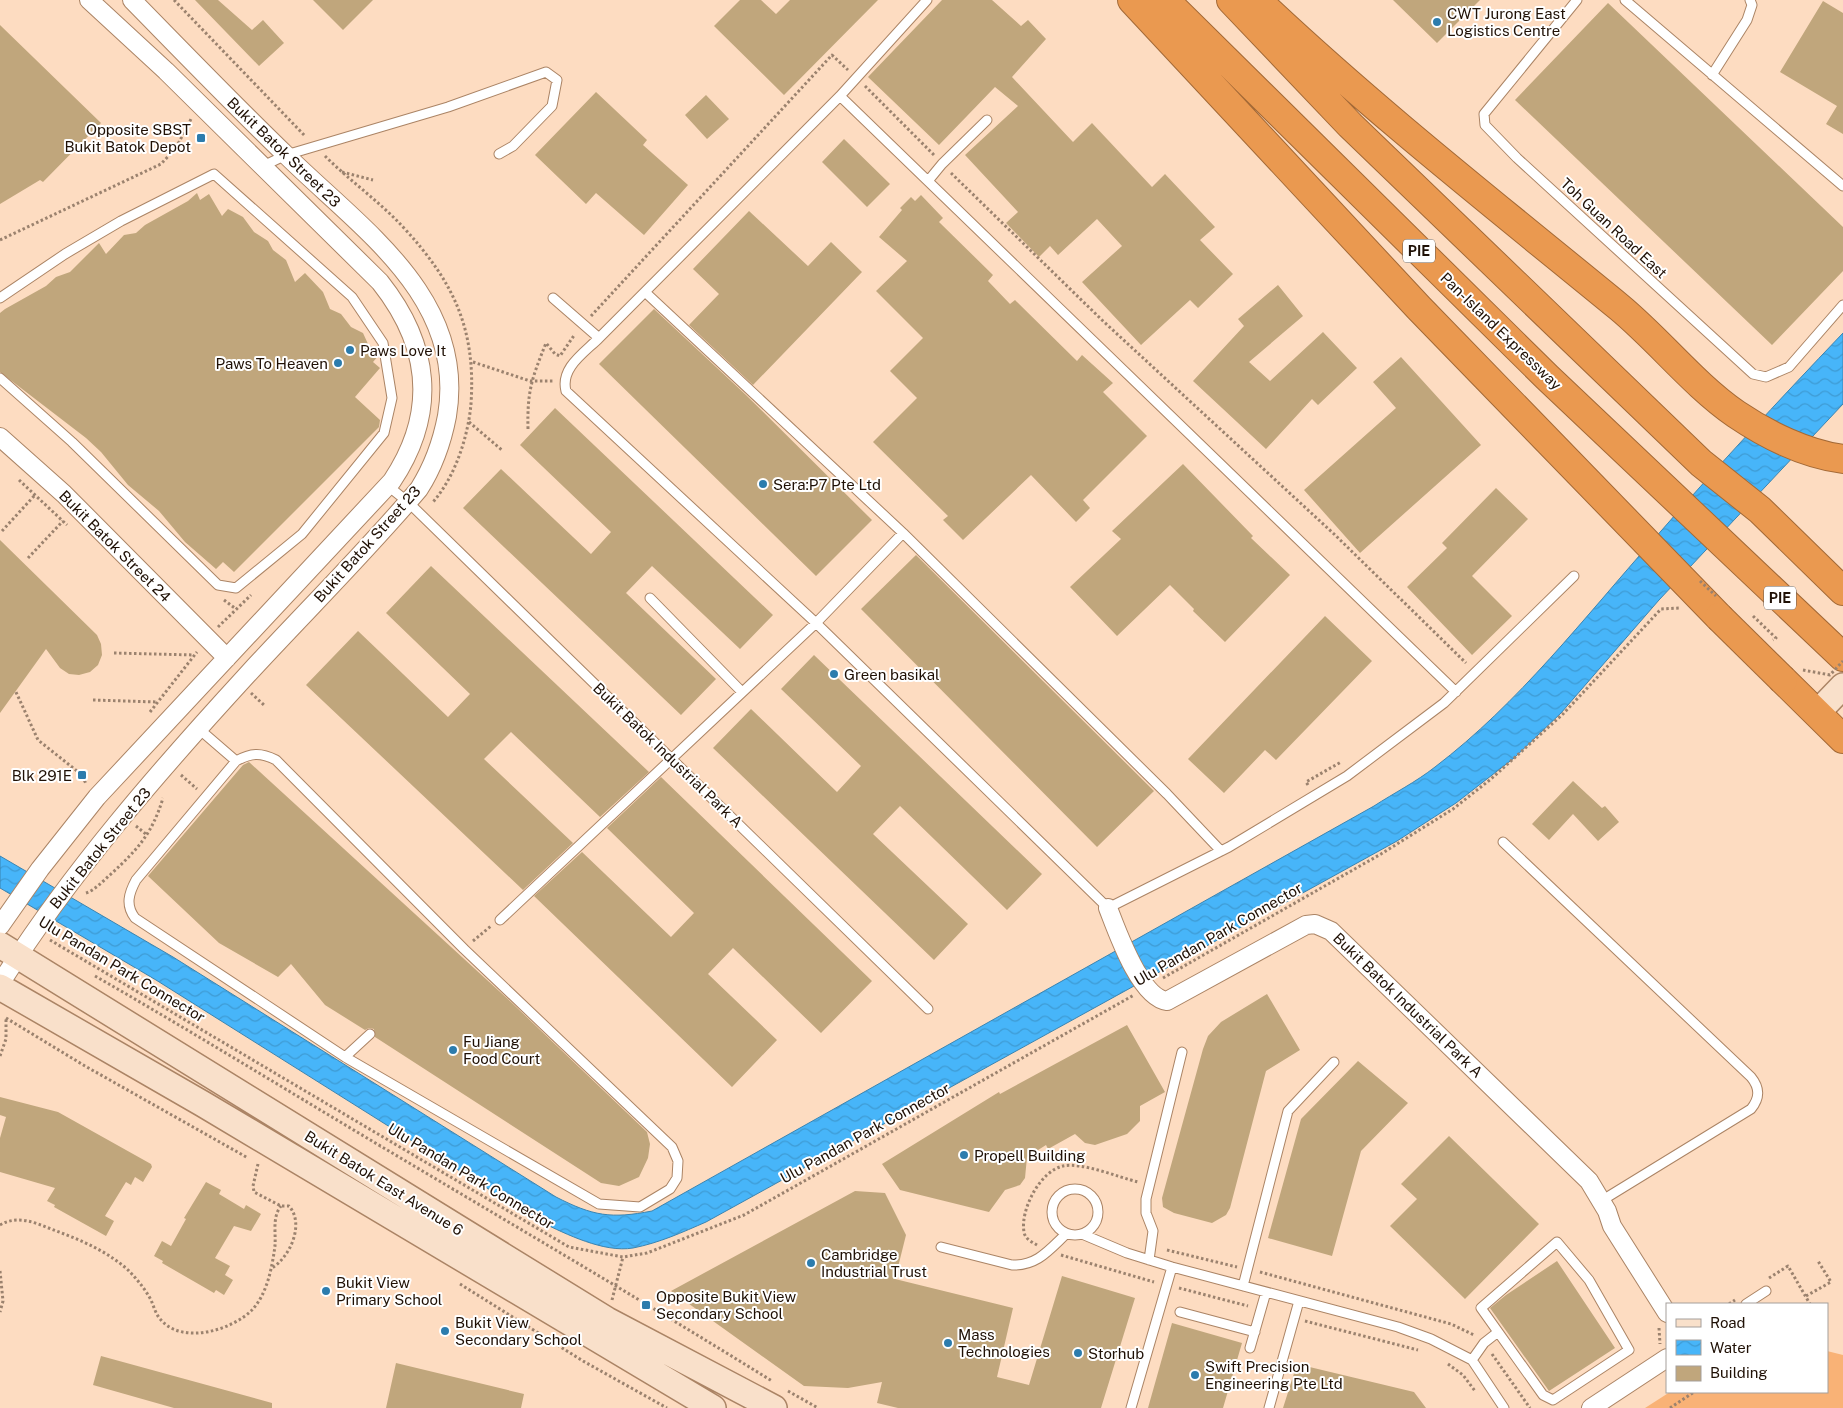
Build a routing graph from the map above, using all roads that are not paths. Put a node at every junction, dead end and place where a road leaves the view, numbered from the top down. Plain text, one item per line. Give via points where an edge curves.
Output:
1 (88, 0) edge
2 (132, 0) edge
3 (927, 0) edge
4 (1132, 0) edge
5 (1165, 0) edge
6 (1231, 0) edge
7 (1257, 0) edge
8 (1577, 0) edge
9 (1625, 0) edge
10 (1750, 0) edge
11 (1712, 75) junction
12 (840, 96) junction
13 (987, 120) dead end
14 (499, 154) dead end
15 (286, 155) junction
16 (263, 166) junction
17 (928, 182) junction
18 (1843, 186) edge
19 (645, 292) junction
20 (0, 298) edge
21 (553, 298) dead end
22 (1843, 305) edge
23 (599, 338) junction
24 (0, 378) edge
25 (0, 437) edge
26 (1843, 459) edge
27 (388, 486) junction
28 (408, 502) junction
29 (903, 533) junction
30 (1574, 576) dead end
31 (1843, 590) edge
32 (650, 598) dead end
33 (816, 623) junction
34 (1843, 657) edge
35 (227, 658) junction
36 (1843, 686) edge
37 (742, 692) junction
38 (1456, 692) junction
39 (1817, 713) junction
40 (199, 729) junction
41 (1841, 733) edge
42 (672, 758) junction
43 (236, 761) junction
44 (1503, 842) dead end
45 (1221, 852) junction
46 (1108, 908) junction
47 (500, 920) road end
48 (0, 926) edge
49 (9, 950) edge
50 (0, 986) edge
51 (928, 1008) dead end
52 (370, 1034) dead end
53 (1182, 1052) dead end
54 (345, 1057) junction
55 (1334, 1062) dead end
56 (1601, 1202) junction
57 (1066, 1234) junction
58 (1082, 1234) junction
59 (941, 1247) dead end
60 (1149, 1260) junction
61 (1172, 1267) junction
62 (1243, 1286) junction
63 (1766, 1291) dead end
64 (1266, 1292) junction
65 (1299, 1301) junction
66 (1748, 1303) edge
67 (1666, 1311) edge
68 (1180, 1312) dead end
69 (1255, 1332) junction
70 (1498, 1332) junction
71 (1250, 1348) dead end
72 (1666, 1359) edge
73 (1472, 1360) junction
74 (780, 1398) edge
75 (713, 1408) edge
76 (1131, 1408) edge
77 (1269, 1408) edge
78 (1504, 1408) edge
79 (1592, 1408) edge

1 - 16 street, Bukit Batok Street 23 via 191,107
2 - 15 street, Bukit Batok Street 23
3 - 12 lane
4 - 39 highway, bridge via 1419,308 1712,610
5 - 34 highway, Pan-Island Expressway / PIE via 1533,363
6 - 31 highway via 1350,125 1701,463 1760,510
7 - 26 highway via 1370,103 1632,318 1736,414 1780,439
8 - 22 lane, Toh Guan Road East via 1484,114 1485,125 1753,374 1766,377 1789,367
9 - 11 lane
10 - 11 lane via 1752,5 1746,20
11 - 18 lane
12 - 17 lane
12 - 19 lane
13 - 17 lane
14 - 15 lane via 513,146 552,106 557,80 546,72 448,106
15 - 16 lane
15 - 28 street, Bukit Batok Street 23 via 399,264 420,291 442,336 450,391 444,430 426,478
16 - 27 street, Bukit Batok Street 23 via 380,282 396,301 412,332 422,371 420,408 405,460
17 - 38 lane
19 - 23 lane
19 - 29 lane
20 - 24 lane via 121,221 214,174 352,297 383,343 392,398 384,433 307,527 236,588 218,585 72,442
21 - 23 lane
23 - 33 lane via 567,371 563,380 566,391
25 - 35 street, Bukit Batok Street 24 via 64,494 200,648
27 - 28 lane, Bukit Batok Industrial Park A
27 - 35 street, Bukit Batok Street 23
28 - 40 street, Bukit Batok Street 23
28 - 42 lane, Bukit Batok Industrial Park A
29 - 33 lane
29 - 45 lane via 1167,794
30 - 38 lane
32 - 37 lane
33 - 37 lane
33 - 46 lane
35 - 48 street, Bukit Batok Street 23 via 96,797
36 - 39 main road
37 - 42 lane
38 - 45 lane via 1347,776
39 - 41 highway
40 - 43 lane
40 - 49 street, Bukit Batok Street 23 via 122,817 74,890
42 - 47 lane
42 - 51 lane, Bukit Batok Industrial Park A
43 - 54 lane via 136,880 129,897 132,913 141,923
43 - 54 lane via 255,753 276,760 464,949 672,1147 678,1161 677,1178 670,1189 640,1207 599,1204
44 - 56 lane via 1751,1077 1758,1089 1756,1103 1751,1109
45 - 46 lane
46 - 56 street, Bukit Batok Industrial Park A via 1145,986 1159,999 1172,1000 1306,925 1324,927 1580,1171
49 - 50 street, Bukit Batok Street 23
49 - 74 main road, Bukit Batok East Avenue 6 via 607,1320
50 - 75 main road, Bukit Batok East Avenue 6
52 - 54 lane
53 - 60 lane via 1146,1199 1146,1213 1153,1231
55 - 62 lane via 1288,1111
56 - 67 street, Bukit Batok Industrial Park A via 1612,1226
57 - 58 lane
57 - 58 lane via 1053,1219 1055,1201 1066,1191 1079,1189 1092,1195 1099,1209 1095,1225
57 - 59 lane via 1040,1258 1022,1266
58 - 60 lane
60 - 61 lane
61 - 62 lane
61 - 76 lane
62 - 64 lane
63 - 66 lane
64 - 65 lane
64 - 69 lane
65 - 73 lane via 1406,1330
65 - 77 lane
68 - 69 lane
69 - 71 lane
70 - 70 lane via 1543,1395 1550,1400 1629,1350 1589,1280 1557,1242 1481,1308
70 - 73 lane via 1484,1343
72 - 79 street
73 - 78 lane

